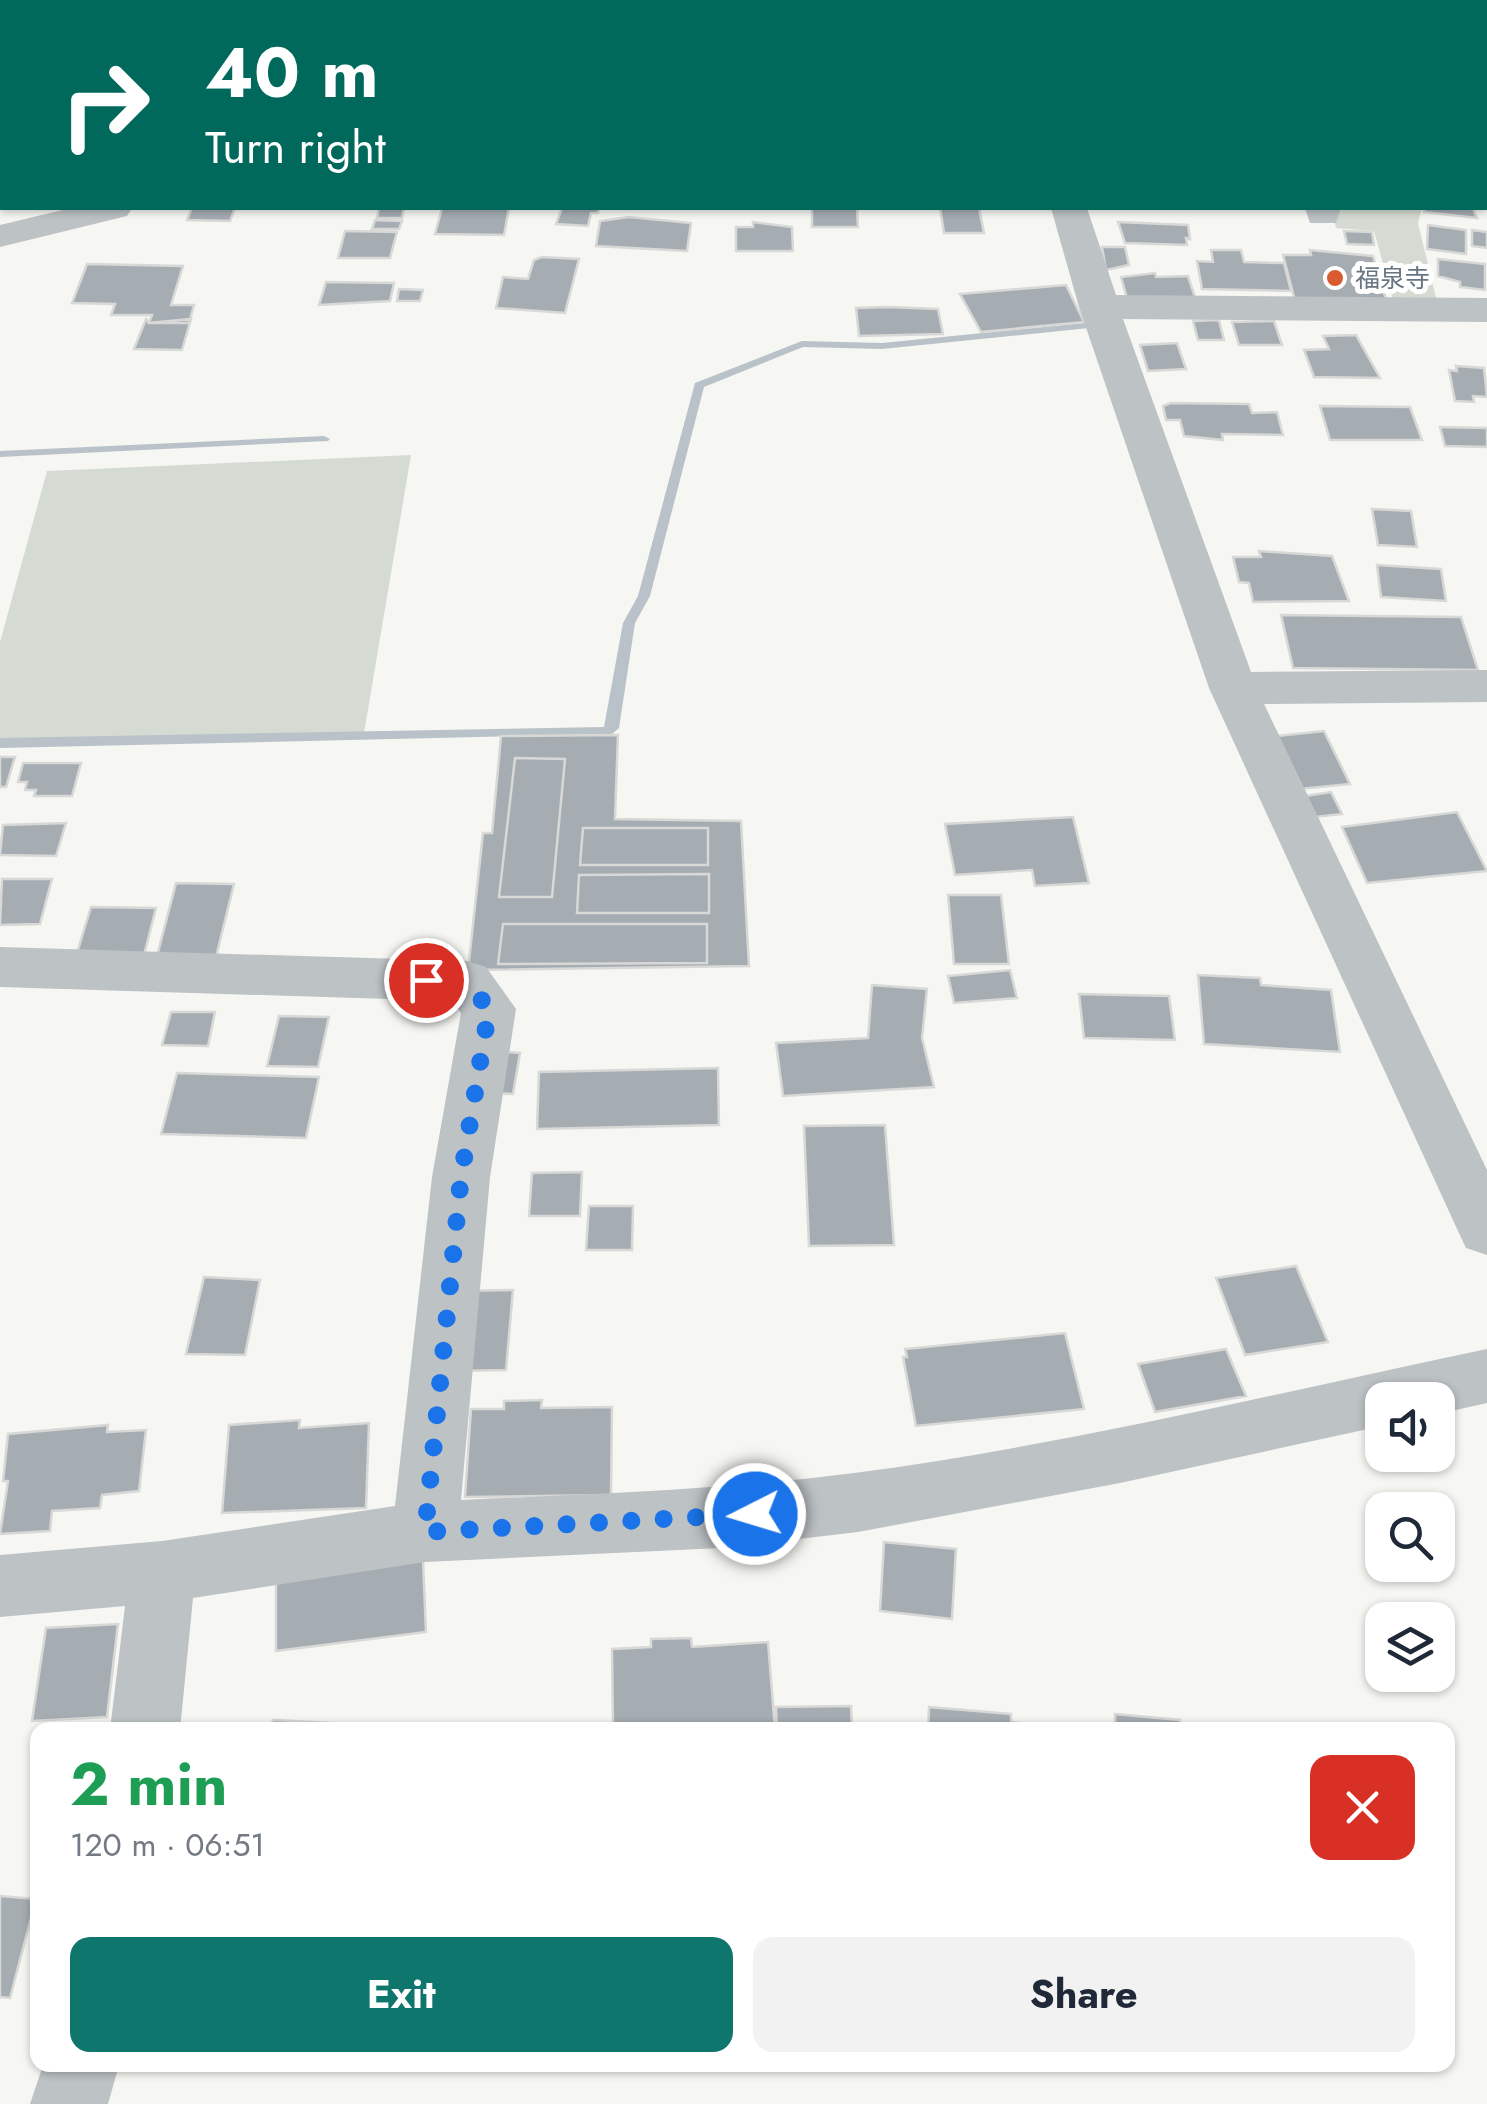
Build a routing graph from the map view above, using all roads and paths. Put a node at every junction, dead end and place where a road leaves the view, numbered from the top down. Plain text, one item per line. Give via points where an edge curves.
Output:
1 (106, 210) edge
2 (1070, 210) edge
3 (0, 236) edge
4 (1099, 307) junction
5 (1487, 310) edge
6 (1487, 686) edge
7 (1233, 688) junction
8 (0, 968) edge
9 (1487, 1231) edge
10 (1487, 1376) edge
11 (425, 1532) junction
12 (162, 1572) junction
13 (0, 1586) edge
14 (146, 1722) edge
15 (79, 2072) edge
16 (69, 2104) edge

1 - 3 street
2 - 4 street
4 - 5 street
4 - 7 street
6 - 7 street
7 - 9 street
8 - 11 street via 466,981 489,1009 461,1177
10 - 11 street via 858,1502 721,1518
11 - 12 street
12 - 13 street
12 - 14 street
15 - 16 street

